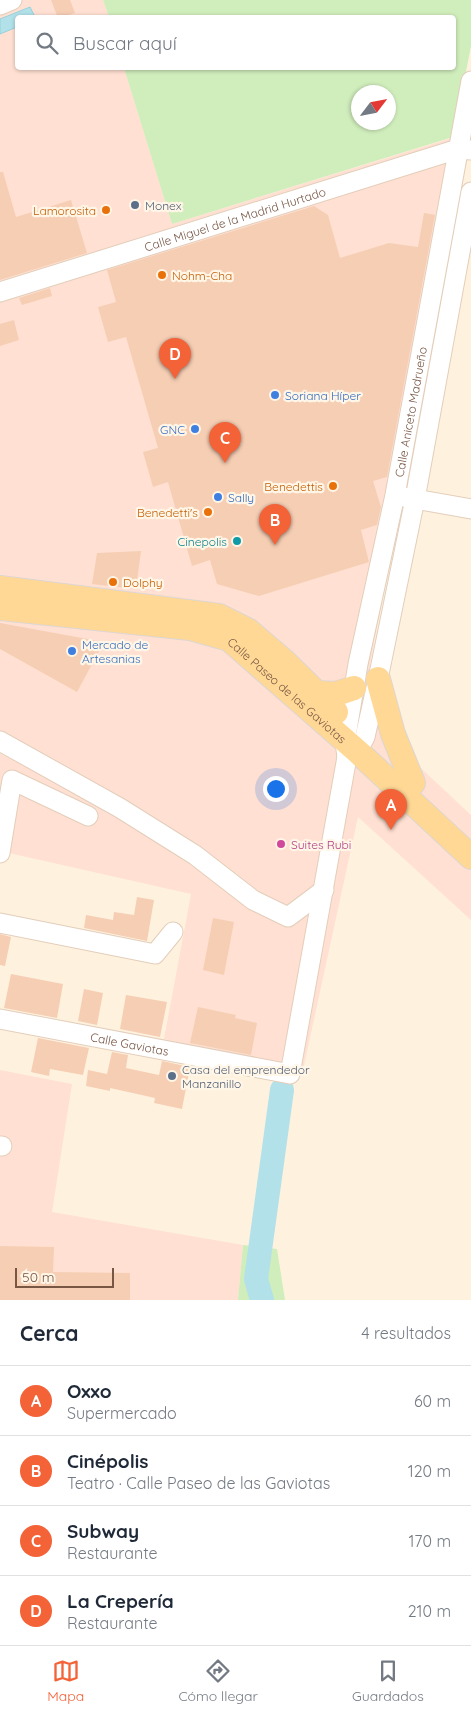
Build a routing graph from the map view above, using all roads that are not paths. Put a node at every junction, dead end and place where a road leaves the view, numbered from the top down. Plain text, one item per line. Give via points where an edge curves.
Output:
1 (12, 0) edge
2 (0, 5) edge
3 (471, 81) edge
4 (464, 149) edge
5 (471, 192) edge
6 (0, 292) edge
7 (395, 496) junction
8 (415, 499) junction
9 (471, 509) edge
10 (0, 588) edge
11 (0, 608) edge
12 (378, 679) junction
13 (354, 688) junction
14 (316, 693) junction
15 (0, 741) edge
16 (353, 742) junction
17 (413, 784) junction
18 (88, 816) dead end
19 (471, 836) edge
20 (0, 853) edge
21 (471, 857) edge
22 (324, 890) junction
23 (0, 923) edge
24 (173, 932) dead end
25 (0, 1019) edge

1 - 2 street
3 - 4 street, Calle Aniceto Madrueño
4 - 6 street, Calle Miguel de la Madrid Hurtado
4 - 7 street, Calle Aniceto Madrueño
5 - 8 street, Calle Aniceto Madrueño
7 - 8 street
7 - 13 street, Calle Aniceto Madrueño
8 - 9 street
8 - 12 street, Calle Aniceto Madrueño
10 - 14 main road, Calle Paseo de las Gaviotas via 220,616 249,631
11 - 16 main road, Calle Paseo de las Gaviotas via 190,628 229,639
12 - 16 street, Calle Aniceto Madrueño
12 - 17 main road via 392,734
13 - 14 main road via 336,694
13 - 16 street, Calle Aniceto Madrueño
14 - 16 main road, Calle Paseo de las Gaviotas
15 - 22 street via 120,808 195,855 253,900 288,917
16 - 17 main road, Calle Paseo de las Gaviotas
16 - 21 main road, Calle Paseo de las Gaviotas
16 - 22 street
17 - 19 main road, Calle Paseo de las Gaviotas
18 - 20 street via 12,780
22 - 25 street, Calle Gaviotas via 290,1074
23 - 24 street via 155,954

